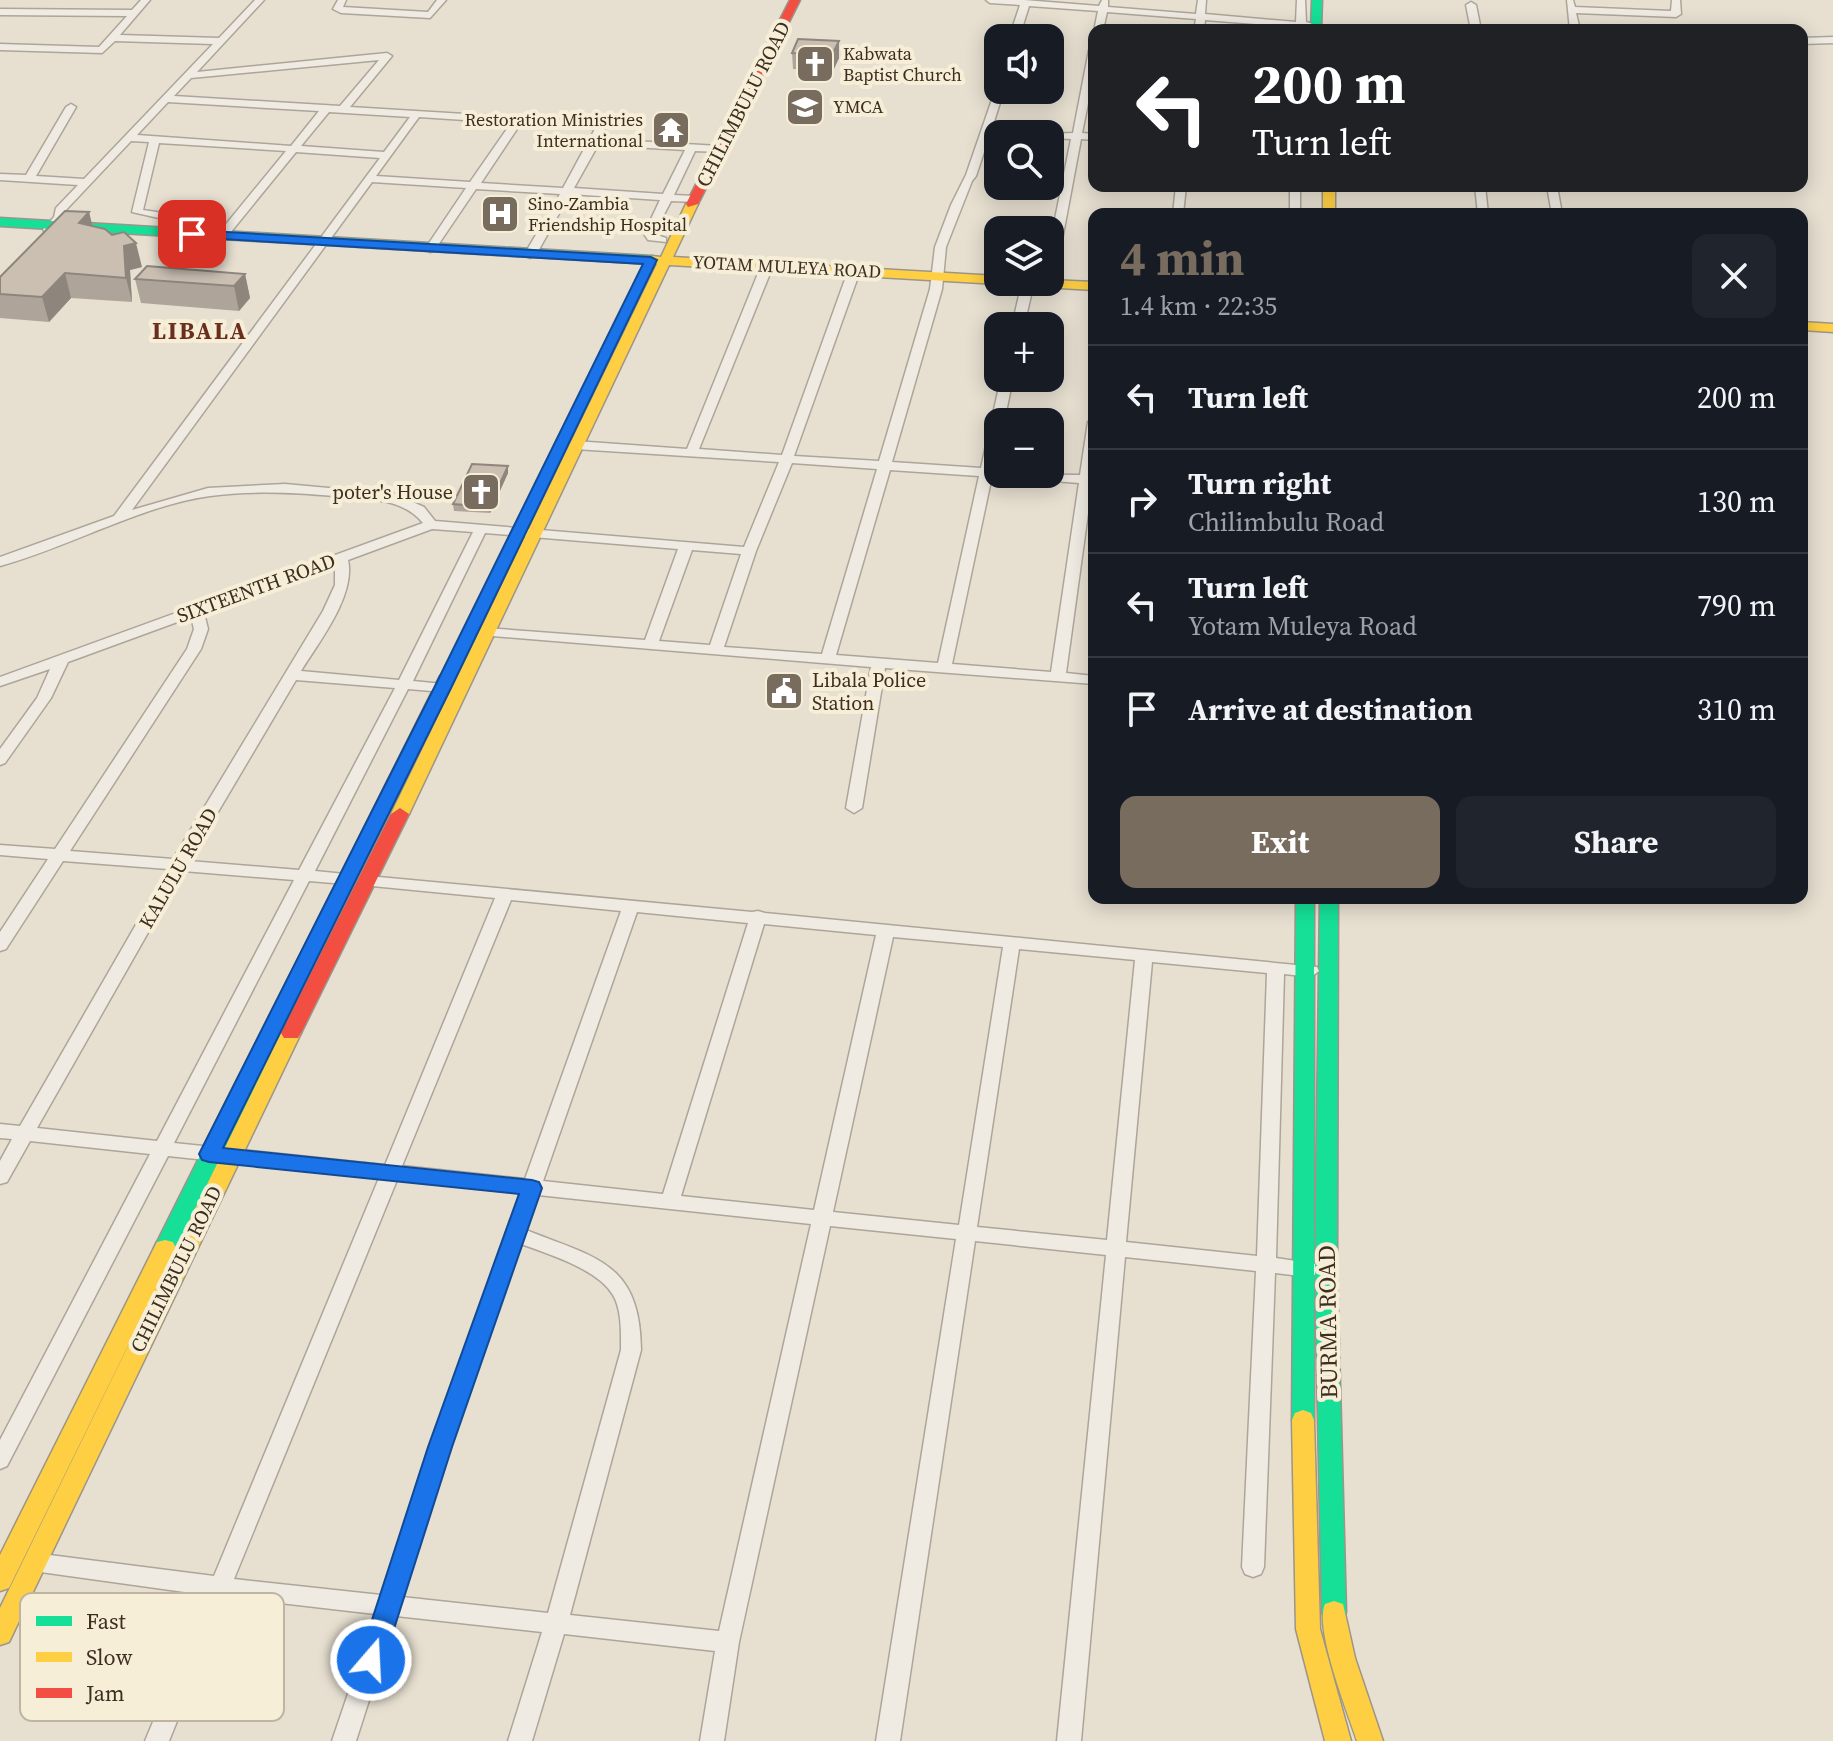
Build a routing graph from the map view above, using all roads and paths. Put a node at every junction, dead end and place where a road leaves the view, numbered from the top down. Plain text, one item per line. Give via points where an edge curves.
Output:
1 (146, 0) edge
2 (260, 0) edge
3 (342, 0) edge
4 (442, 0) edge
5 (782, 0) edge
6 (795, 0) edge
7 (990, 0) edge
8 (1202, 0) edge
9 (1301, 0) edge
10 (1317, 0) edge
11 (1328, 0) edge
12 (1676, 0) edge
13 (1005, 1) edge
14 (1025, 3) junction
15 (1104, 4) edge
16 (1471, 5) dead end
17 (1571, 5) edge
18 (0, 12) edge
19 (132, 13) junction
20 (1200, 16) junction
21 (1018, 24) edge
22 (1099, 24) edge
23 (1199, 24) edge
24 (1275, 24) edge
25 (1310, 24) edge
26 (1313, 24) edge
27 (1314, 24) edge
28 (1475, 24) edge
29 (113, 38) junction
30 (1833, 40) edge
31 (223, 41) junction
32 (1808, 41) edge
33 (0, 47) edge
34 (191, 75) junction
35 (1088, 80) edge
36 (167, 99) junction
37 (71, 107) dead end
38 (326, 109) junction
39 (342, 110) junction
40 (416, 115) junction
41 (518, 120) junction
42 (1064, 136) edge
43 (1077, 136) junction
44 (1088, 137) edge
45 (130, 138) junction
46 (984, 139) edge
47 (155, 140) junction
48 (595, 142) junction
49 (295, 148) junction
50 (706, 149) junction
51 (388, 155) junction
52 (0, 177) edge
53 (30, 178) junction
54 (371, 179) junction
55 (88, 182) junction
56 (474, 185) junction
57 (566, 190) junction
58 (682, 197) junction
59 (159, 215) dead end
60 (1061, 216) edge
61 (0, 222) edge
62 (46, 232) junction
63 (222, 236) junction
64 (323, 243) junction
65 (430, 249) junction
66 (530, 255) junction
67 (658, 261) junction
68 (767, 266) junction
69 (854, 271) junction
70 (935, 276) junction
71 (984, 279) edge
72 (1064, 281) edge
73 (1088, 285) edge
74 (1808, 326) edge
75 (1833, 328) edge
76 (575, 445) junction
77 (692, 452) junction
78 (787, 459) junction
79 (885, 465) junction
80 (984, 472) edge
81 (1064, 478) edge
82 (1088, 480) edge
83 (1088, 486) edge
84 (988, 488) edge
85 (119, 519) junction
86 (431, 525) junction
87 (481, 529) junction
88 (526, 532) junction
89 (686, 547) junction
90 (749, 551) junction
91 (340, 557) junction
92 (0, 562) edge
93 (196, 610) junction
94 (486, 632) junction
95 (651, 644) junction
96 (716, 649) junction
97 (828, 658) junction
98 (61, 661) junction
99 (879, 663) junction
100 (944, 668) junction
101 (293, 675) junction
102 (1058, 676) junction
103 (1088, 679) edge
104 (0, 682) edge
105 (404, 684) junction
106 (443, 688) junction
107 (0, 760) edge
108 (854, 808) dead end
109 (0, 850) edge
110 (59, 854) junction
111 (178, 865) junction
112 (304, 875) junction
113 (345, 879) junction
114 (368, 881) junction
115 (505, 894) junction
116 (1305, 904) edge
117 (1329, 904) edge
118 (631, 905) junction
119 (758, 916) junction
120 (886, 929) junction
121 (1012, 942) junction
122 (0, 945) edge
123 (1144, 955) junction
124 (1276, 968) junction
125 (1303, 970) junction
126 (1329, 973) junction
127 (0, 1131) edge
128 (26, 1133) junction
129 (162, 1149) junction
130 (209, 1154) junction
131 (230, 1156) junction
132 (390, 1173) junction
133 (0, 1177) edge
134 (532, 1188) junction
135 (670, 1202) junction
136 (822, 1219) junction
137 (965, 1233) junction
138 (516, 1234) junction
139 (1118, 1249) junction
140 (1267, 1264) junction
141 (1302, 1268) junction
142 (1326, 1271) junction
143 (0, 1460) edge
144 (6, 1556) edge
145 (34, 1563) junction
146 (1253, 1567) dead end
147 (0, 1580) edge
148 (220, 1587) junction
149 (218, 1593) edge
150 (274, 1593) edge
151 (284, 1594) edge
152 (390, 1606) junction
153 (556, 1624) junction
154 (0, 1634) edge
155 (728, 1642) junction
156 (165, 1721) edge
157 (157, 1741) edge
158 (344, 1741) edge
159 (520, 1741) edge
160 (712, 1741) edge
161 (888, 1741) edge
162 (1069, 1741) edge
163 (1338, 1741) edge
164 (1370, 1741) edge

1 - 19 street
2 - 31 street
3 - 4 street via 341,10 430,15
5 - 50 main road, CHILIMBULU ROAD
6 - 50 main road, CHILIMBULU ROAD
7 - 13 street
8 - 20 street
9 - 25 street
10 - 26 main road
11 - 27 main road
12 - 17 street via 1676,14
13 - 14 street
14 - 15 street
14 - 21 street
15 - 20 street
15 - 22 street
16 - 28 street
18 - 19 street
19 - 29 street
20 - 23 street
20 - 24 street
29 - 31 street
29 - 33 street via 102,50
30 - 32 street
31 - 34 street
34 - 36 street
34 - 39 street via 387,56
35 - 43 street
36 - 38 street
36 - 45 street
37 - 53 street
38 - 39 street
38 - 49 street
39 - 40 street
40 - 41 street
40 - 51 street
41 - 48 street via 597,125
41 - 56 street
42 - 43 street
43 - 44 street
43 - 60 street
45 - 47 street
45 - 55 street
46 - 70 street via 954,208
47 - 49 street
47 - 59 street via 137,212
48 - 50 street
48 - 57 street
49 - 51 street
49 - 63 street
50 - 58 main road, CHILIMBULU ROAD
51 - 54 street
52 - 53 street
53 - 55 street
54 - 56 street
54 - 64 street
55 - 62 street
56 - 57 street
56 - 65 street
57 - 58 street
57 - 66 street
58 - 67 main road, CHILIMBULU ROAD
58 - 67 main road, CHILIMBULU ROAD
61 - 62 main road, YOTAM MULEYA ROAD
62 - 63 main road, YOTAM MULEYA ROAD
63 - 64 main road, YOTAM MULEYA ROAD
64 - 65 main road, YOTAM MULEYA ROAD
64 - 85 street
65 - 66 main road, YOTAM MULEYA ROAD
66 - 67 main road, YOTAM MULEYA ROAD
67 - 68 main road, YOTAM MULEYA ROAD
67 - 76 main road, CHILIMBULU ROAD
67 - 88 main road, CHILIMBULU ROAD
68 - 69 main road, YOTAM MULEYA ROAD
68 - 77 street
69 - 70 main road, YOTAM MULEYA ROAD
69 - 78 street
70 - 71 main road, YOTAM MULEYA ROAD
70 - 79 street via 936,289
72 - 73 main road
74 - 75 main road
76 - 77 street
76 - 88 main road, CHILIMBULU ROAD
77 - 78 street
78 - 79 street
78 - 90 street
79 - 80 street
79 - 97 street
81 - 82 street
83 - 102 street
84 - 100 street
85 - 86 street via 208,492 285,488 394,498 419,510
85 - 92 street
86 - 87 street, SIXTEENTH ROAD
86 - 91 street, SIXTEENTH ROAD
87 - 88 street, SIXTEENTH ROAD
87 - 105 street
88 - 89 street, SIXTEENTH ROAD
88 - 94 main road, CHILIMBULU ROAD
88 - 106 main road, CHILIMBULU ROAD
89 - 90 street, SIXTEENTH ROAD
89 - 95 street
90 - 96 street
91 - 93 street, SIXTEENTH ROAD
91 - 101 street, KALULU ROAD via 343,585
93 - 98 street, SIXTEENTH ROAD
93 - 110 street via 201,629 194,649
94 - 95 street
94 - 114 main road, CHILIMBULU ROAD
95 - 96 street
96 - 97 street
97 - 99 street
98 - 104 street, SIXTEENTH ROAD
98 - 107 street via 44,698
99 - 100 street
99 - 108 street
100 - 102 street
101 - 105 street
101 - 111 street, KALULU ROAD
102 - 103 street
105 - 106 street
105 - 112 street
106 - 113 main road, CHILIMBULU ROAD
109 - 110 street
110 - 111 street
110 - 122 street
111 - 112 street
111 - 128 street, KALULU ROAD
112 - 113 street
112 - 129 street
113 - 130 main road, CHILIMBULU ROAD
114 - 115 street
114 - 131 main road, CHILIMBULU ROAD
115 - 118 street
115 - 132 street
116 - 125 main road, BURMA ROAD
117 - 126 main road, BURMA ROAD
118 - 119 street
118 - 134 street
119 - 120 street
119 - 135 street
120 - 121 street
120 - 136 street
121 - 123 street
121 - 137 street
123 - 124 street
123 - 139 street
124 - 125 street
124 - 140 street
125 - 126 street
125 - 141 main road, BURMA ROAD
126 - 142 main road, BURMA ROAD
127 - 128 street
128 - 129 street
128 - 133 street, KALULU ROAD
129 - 130 street
129 - 143 street
130 - 131 street
130 - 144 main road, CHILIMBULU ROAD
131 - 132 street
131 - 145 main road, CHILIMBULU ROAD
132 - 134 street
132 - 148 street
134 - 135 street
134 - 138 street
135 - 136 street
136 - 137 street
136 - 155 street
137 - 139 street
137 - 161 street
138 - 152 street
138 - 153 street via 600,1271 619,1288 631,1330 627,1367
139 - 140 street
139 - 162 street
140 - 141 street
140 - 146 street
141 - 142 street
141 - 163 main road, BURMA ROAD via 1305,1594 1308,1629
142 - 164 main road, BURMA ROAD via 1332,1602 1342,1658
144 - 147 main road, CHILIMBULU ROAD
145 - 148 street
145 - 154 main road, CHILIMBULU ROAD
148 - 149 street
148 - 150 street
151 - 152 street
152 - 153 street
152 - 158 street
153 - 155 street
153 - 159 street
155 - 160 street
156 - 157 street

